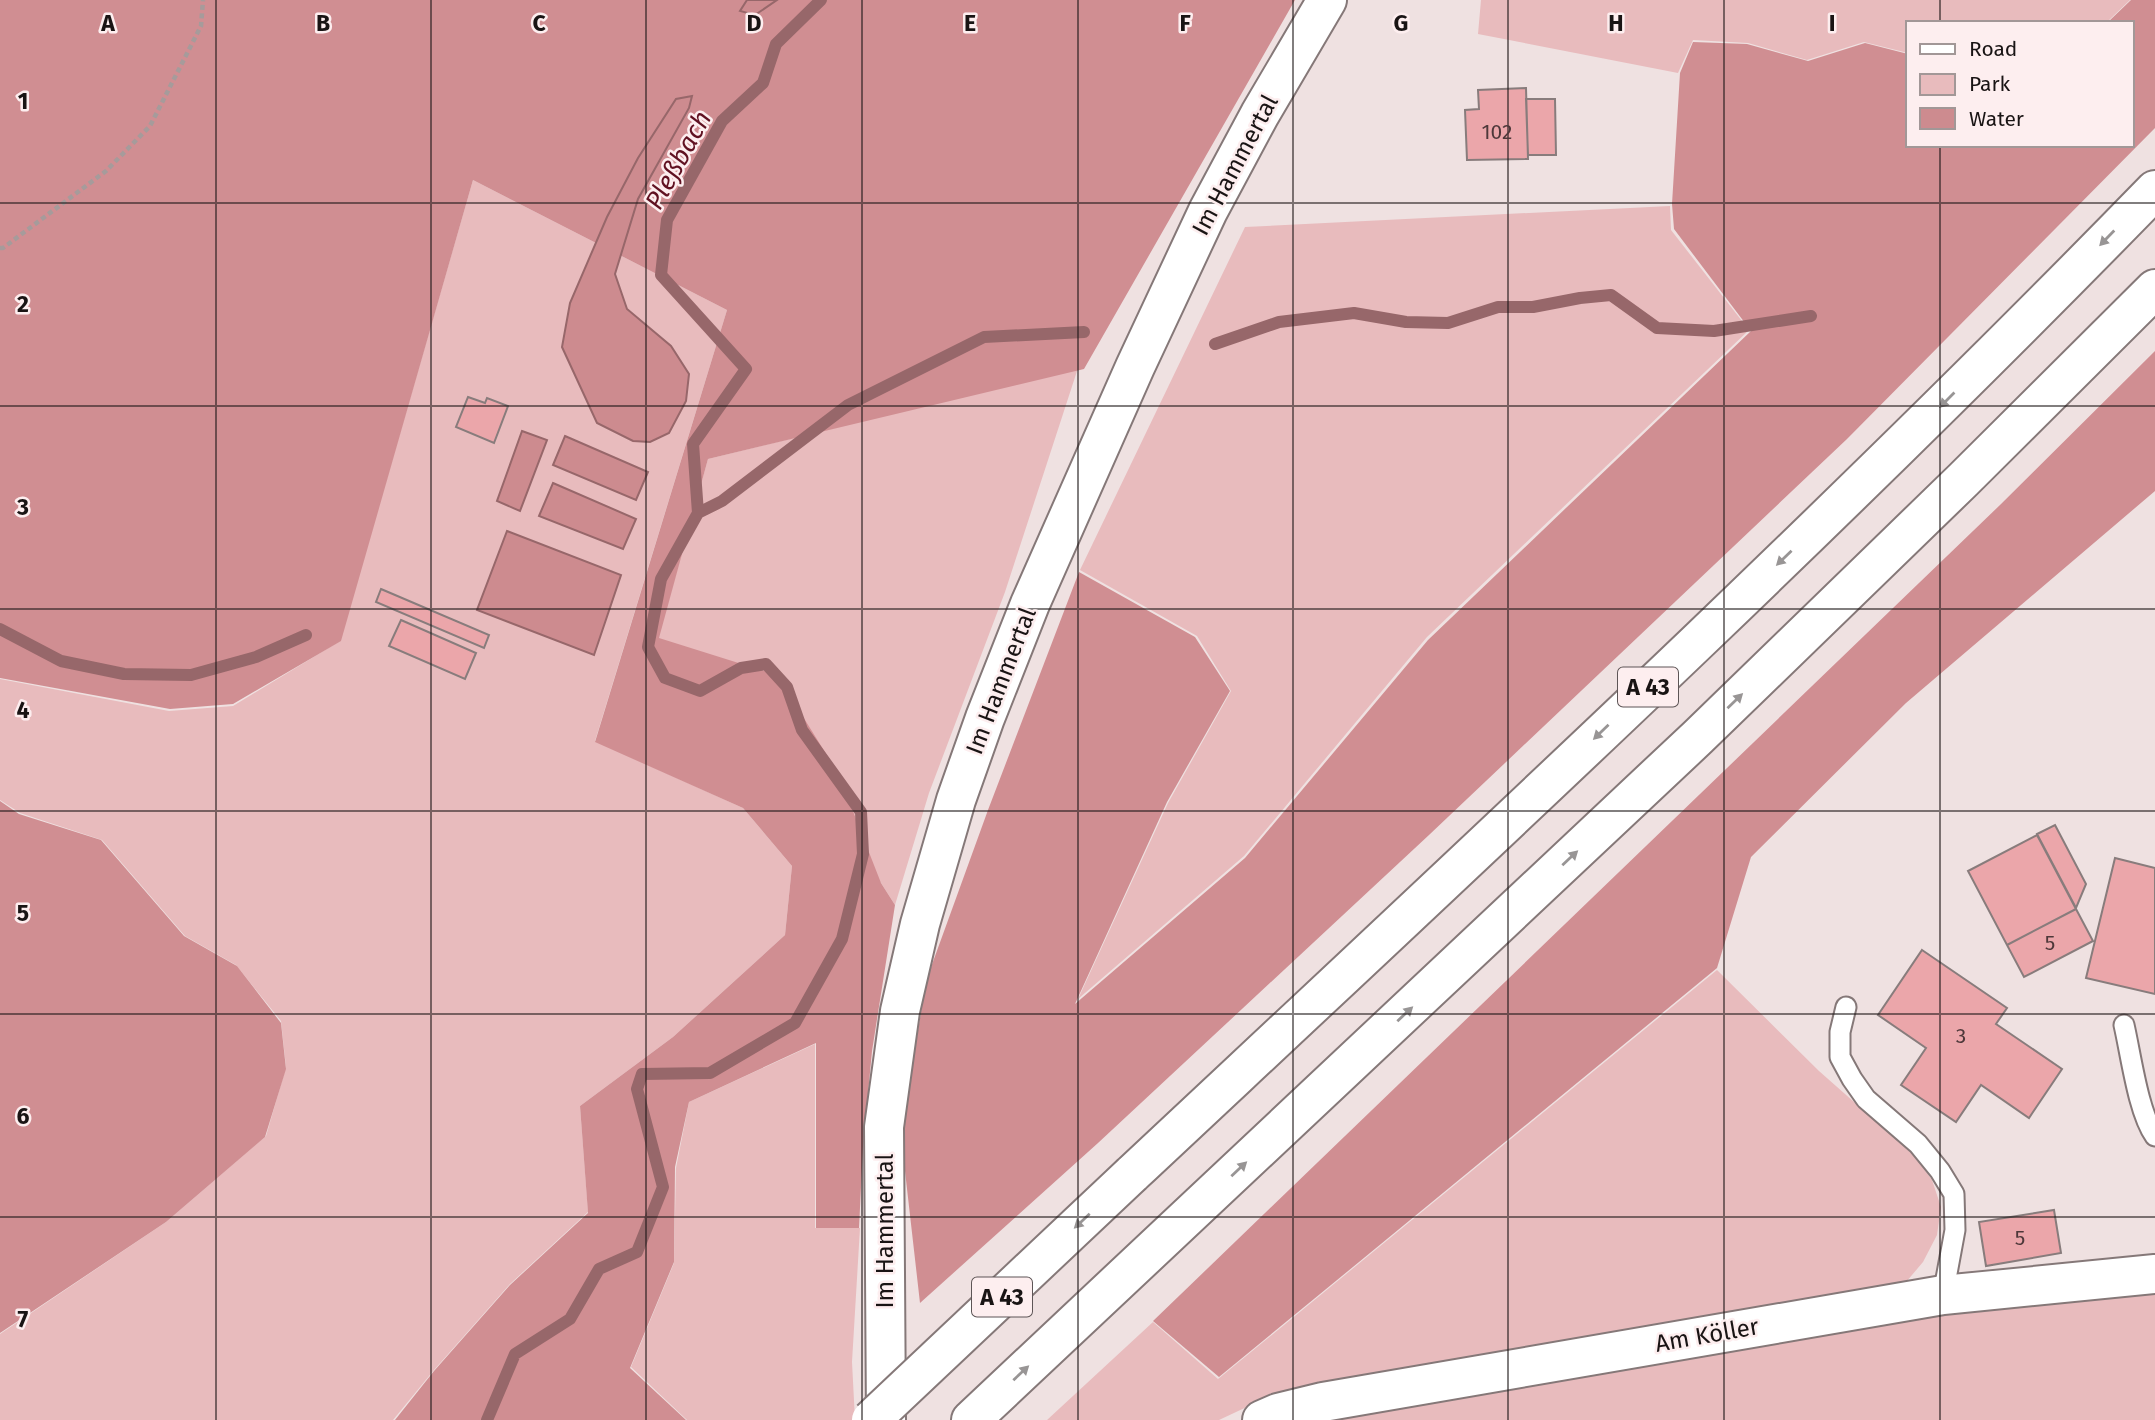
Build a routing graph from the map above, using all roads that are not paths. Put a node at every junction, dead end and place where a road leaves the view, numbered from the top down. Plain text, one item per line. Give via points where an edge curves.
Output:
1 (1327, 0) edge
2 (2155, 190) edge
3 (2155, 289) edge
4 (1846, 1007) dead end
5 (2124, 1026) dead end
6 (2155, 1136) edge
7 (2155, 1274) edge
8 (1943, 1295) junction
9 (871, 1420) edge
10 (886, 1420) edge
11 (971, 1420) edge
12 (1262, 1420) edge

1 - 10 main road, Im Hammertal via 1208,211 1135,367 1030,604 956,800 900,1011 884,1128
2 -> 9 main road, A 43, bridge via 1872,473
11 -> 3 main road, A 43 via 1698,737
4 - 8 lane via 1840,1057 1852,1079 1866,1099 1918,1144 1954,1194 1955,1230
5 - 6 lane via 2141,1100
7 - 8 main road, Am Köller
8 - 12 main road, Am Köller via 1323,1402

